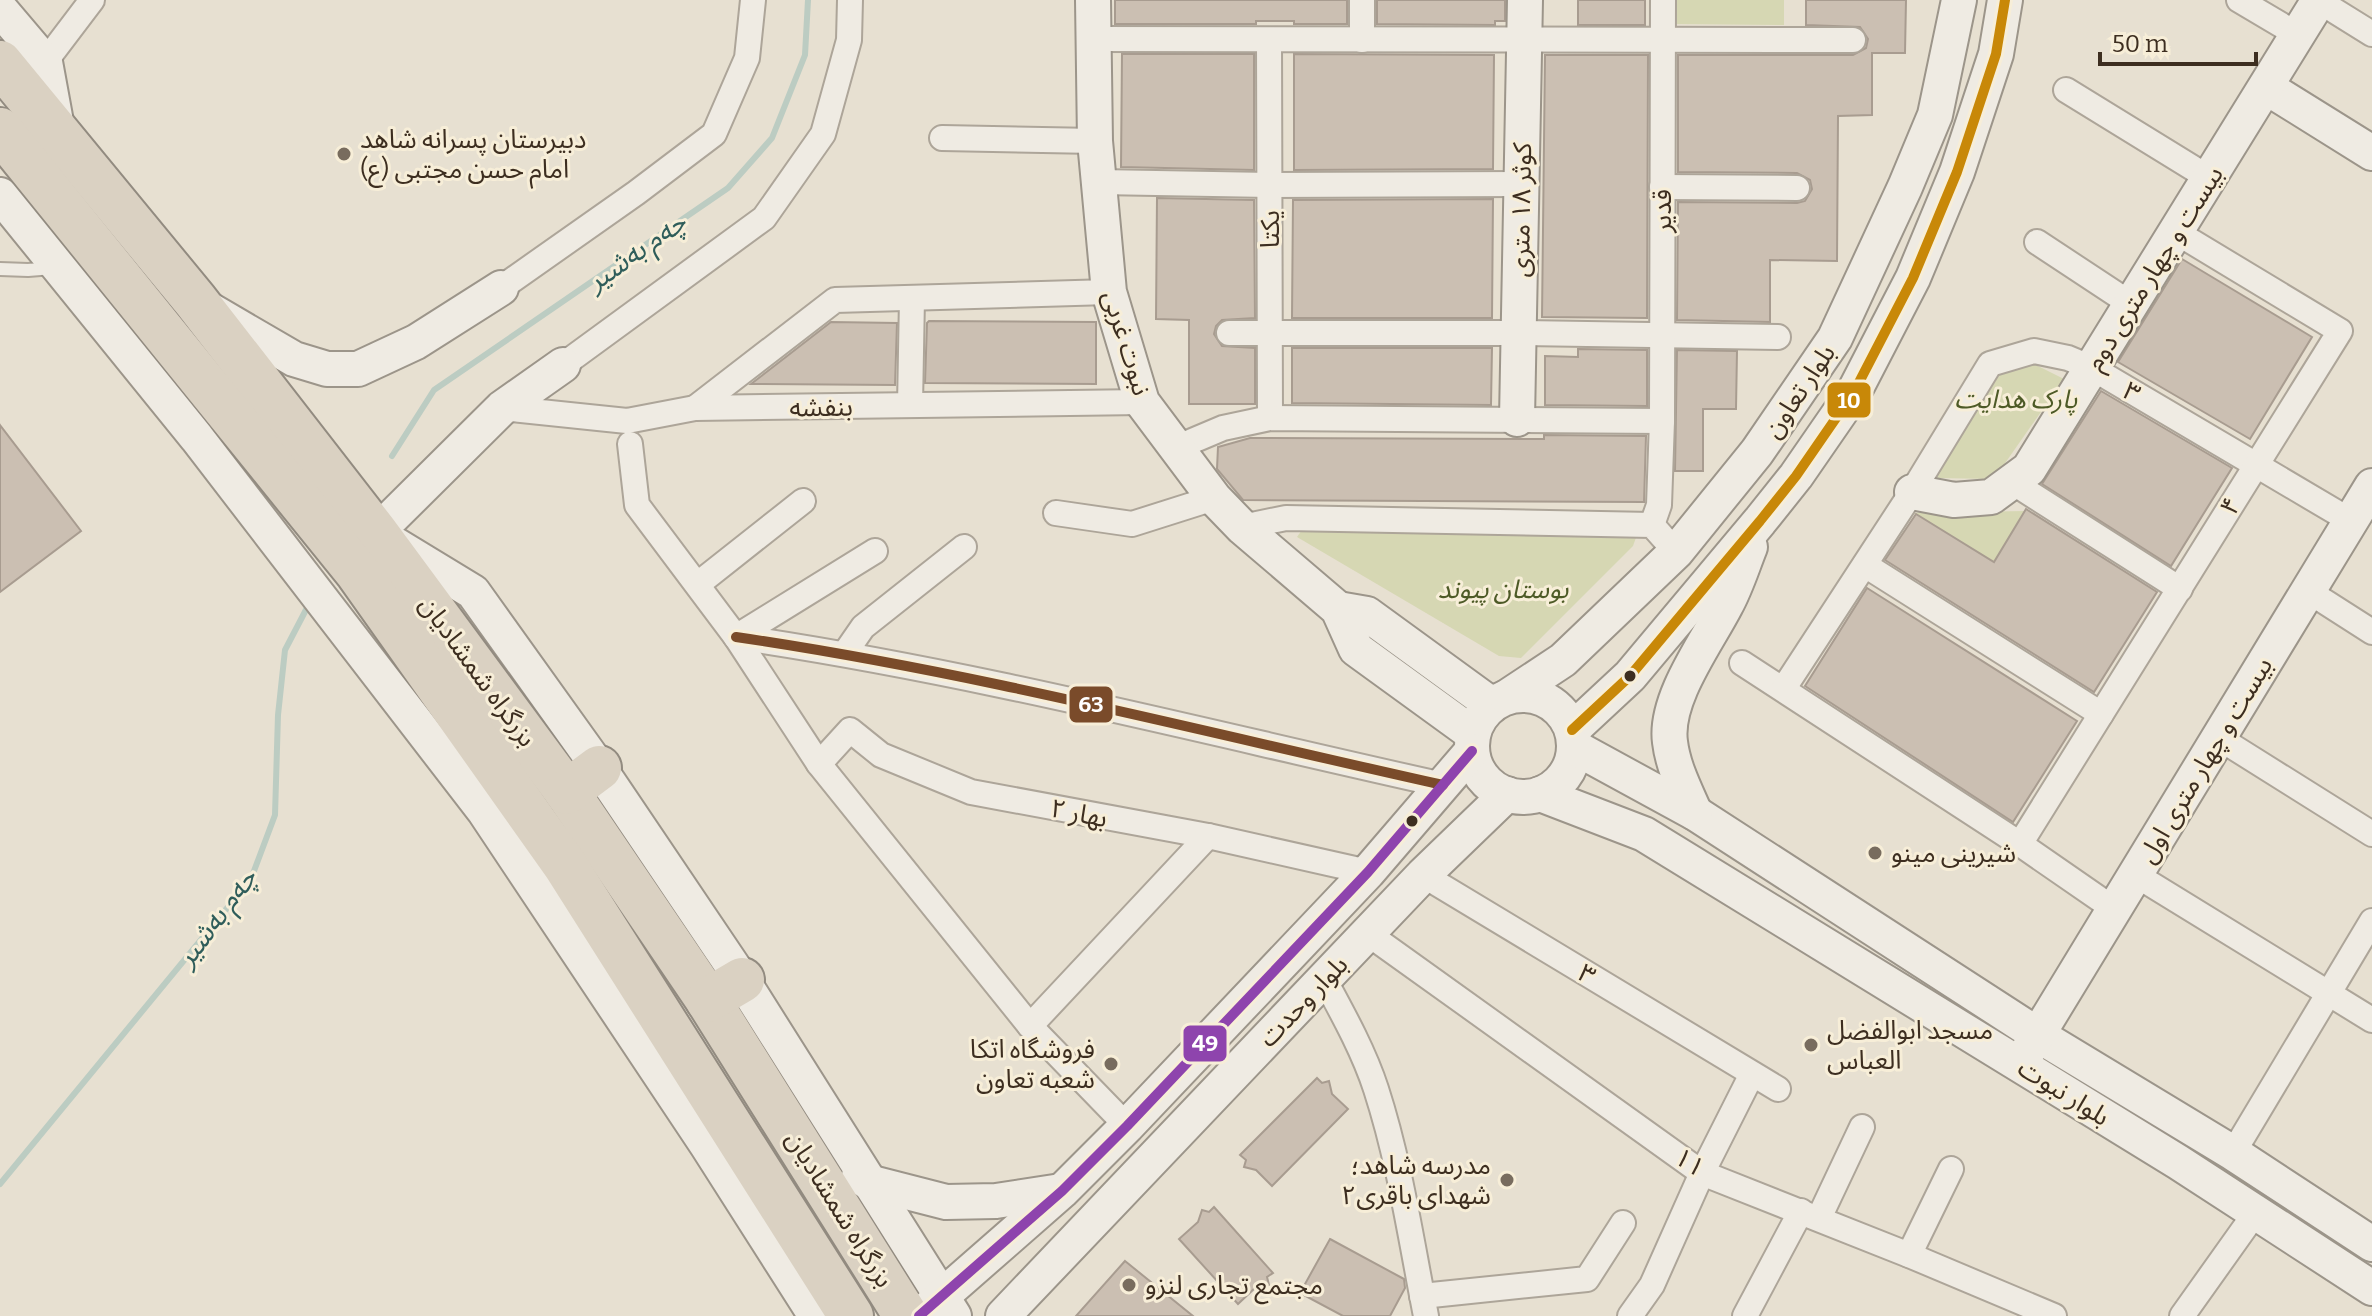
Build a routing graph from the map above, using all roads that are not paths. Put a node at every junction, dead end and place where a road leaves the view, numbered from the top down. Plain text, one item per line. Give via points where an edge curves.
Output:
1 (92, 0) edge
2 (753, 0) edge
3 (850, 0) edge
4 (1093, 0) edge
5 (1362, 0) edge
6 (1525, 0) edge
7 (1663, 0) edge
8 (1959, 0) edge
9 (2005, 0) edge
10 (2239, 0) edge
11 (2319, 1) edge
12 (0, 9) edge
13 (2372, 34) edge
14 (2298, 35) junction
15 (1092, 39) junction
16 (1269, 40) junction
17 (1362, 40) junction
18 (1524, 40) junction
19 (1664, 40) junction
20 (1853, 40) dead end
21 (45, 62) junction
22 (0, 63) edge
23 (2266, 87) junction
24 (2066, 90) dead end
25 (0, 130) edge
26 (58, 133) junction
27 (942, 138) dead end
28 (1095, 141) junction
29 (2372, 153) edge
30 (2209, 178) junction
31 (1099, 182) junction
32 (1521, 184) junction
33 (1270, 185) junction
34 (1662, 187) junction
35 (1797, 188) dead end
36 (0, 195) edge
37 (2176, 232) junction
38 (2037, 242) dead end
39 (60, 267) junction
40 (0, 269) edge
41 (501, 288) joint
42 (1109, 292) junction
43 (912, 298) junction
44 (195, 300) junction
45 (2131, 304) junction
46 (1270, 332) junction
47 (1229, 333) dead end
48 (1519, 333) junction
49 (1662, 335) junction
50 (1778, 337) dead end
51 (563, 365) joint
52 (2092, 368) junction
53 (1142, 402) junction
54 (910, 405) junction
55 (502, 408) junction
56 (695, 408) junction
57 (1270, 418) junction
58 (1517, 419) junction
59 (1662, 421) junction
60 (630, 444) dead end
61 (1178, 447) junction
62 (2255, 465) junction
63 (2012, 482) junction
64 (2372, 486) edge
65 (1912, 492) junction
66 (1214, 498) junction
67 (803, 501) dead end
68 (1056, 513) dead end
69 (1760, 521) junction
70 (2351, 521) junction
71 (1652, 525) junction
72 (1242, 527) junction
73 (376, 533) junction
74 (964, 547) dead end
75 (875, 551) dead end
76 (1676, 552) junction
77 (1865, 565) junction
78 (698, 584) junction
79 (2180, 589) junction
80 (2308, 591) junction
81 (1338, 609) junction
82 (2372, 632) edge
83 (736, 637) junction
84 (845, 653) junction
85 (1742, 663) dead end
86 (1784, 688) junction
87 (1500, 701) junction
88 (2101, 714) junction
89 (2219, 738) junction
90 (1573, 739) junction
91 (1472, 743) junction
92 (819, 764) junction
93 (1443, 785) junction
94 (1523, 794) junction
95 (1695, 813) junction
96 (2372, 834) edge
97 (1208, 836) junction
98 (2020, 844) junction
99 (1368, 872) junction
100 (1423, 875) junction
101 (2136, 875) junction
102 (2114, 909) junction
103 (2372, 921) edge
104 (1367, 933) junction
105 (1324, 979) junction
106 (725, 990) junction
107 (2328, 994) junction
108 (2372, 1020) edge
109 (1030, 1026) junction
110 (2038, 1035) junction
111 (2020, 1065) junction
112 (1752, 1074) junction
113 (1778, 1089) dead end
114 (786, 1123) junction
115 (1127, 1126) junction
116 (1862, 1127) dead end
117 (2233, 1153) junction
118 (1951, 1169) dead end
119 (1702, 1173) junction
120 (868, 1182) junction
121 (1062, 1191) junction
122 (2256, 1212) junction
123 (1810, 1215) junction
124 (1623, 1223) dead end
125 (2372, 1244) edge
126 (1909, 1255) junction
127 (975, 1268) junction
128 (2372, 1288) edge
129 (1424, 1306) edge
130 (930, 1311) edge
131 (1006, 1314) edge
132 (816, 1316) edge
133 (851, 1316) edge
134 (1630, 1316) edge
135 (1745, 1316) edge
136 (2054, 1316) edge
137 (2182, 1316) edge

1 - 21 street
2 - 41 street via 747,58 714,134
3 - 51 street via 849,40 823,134 764,218
4 - 15 main road, نبوت غربی
5 - 17 street
6 - 18 main road, کوثر ۱۸ متری
7 - 19 street, قدیر
8 - 76 main road, بلوار تعاون via 1935,115 1835,338 1757,452
9 - 69 main road, بلوار تعاون via 1996,54 1967,143 1913,278 1854,392
10 - 14 street
11 - 13 street
11 - 14 main road, بیست و چهار متری دوم
12 - 21 main road
14 - 23 main road, بیست و چهار متری دوم
15 - 16 street
15 - 28 main road, نبوت غربی
16 - 17 street
16 - 33 street, یکتا
17 - 18 street
18 - 19 street
18 - 32 main road, کوثر ۱۸ متری
19 - 20 street
19 - 34 street, قدیر
21 - 26 main road
22 - 26 highway, بزرگراه شمشادیان
23 - 29 main road
23 - 30 main road, بیست و چهار متری دوم
24 - 30 street
25 - 133 highway, بزرگراه شمشادیان via 358,573 565,865
26 - 44 highway, بزرگراه شمشادیان
27 - 28 street
28 - 31 main road, نبوت غربی
30 - 37 main road, بیست و چهار متری دوم
31 - 33 street
31 - 42 main road, نبوت غربی
32 - 33 street
32 - 48 main road, کوثر ۱۸ متری
33 - 46 street, یکتا
34 - 35 street
34 - 49 street, قدیر
36 - 39 main road
37 - 45 main road, بیست و چهار متری دوم
37 - 62 street, ۴ via 2340,331
38 - 45 street
39 - 40 lane
39 - 132 main road via 485,812
41 - 44 main road via 416,342 358,369 327,369 294,359
42 - 43 street
42 - 53 main road, نبوت غربی
43 - 54 street
43 - 56 street via 835,300
44 - 73 highway, بزرگراه شمشادیان
45 - 52 main road, بیست و چهار متری دوم
46 - 47 street
46 - 48 street
46 - 57 street, یکتا
48 - 49 street
48 - 58 main road, کوثر ۱۸ متری
49 - 50 street
49 - 59 street, قدیر
51 - 55 main road
52 - 62 street, ۳
52 - 63 main road, بیست و چهار متری دوم via 2029,469
52 - 65 street, ۳ via 2034,351 1990,364
53 - 54 street, بنفشه
53 - 61 main road, نبوت غربی
54 - 56 street, بنفشه
55 - 56 street, بنفشه via 627,421
55 - 73 main road
57 - 58 street
57 - 61 street via 1223,428
58 - 59 street
59 - 71 street, قدیر via 1659,505
60 - 78 street via 637,505
61 - 66 main road, نبوت غربی
62 - 70 street, ۳
62 - 79 street, ۴
63 - 65 main road, بیست و چهار متری دوم via 1991,497 1954,500
63 - 79 street
64 - 70 main road, بیست و چهار متری اول
65 - 77 street, ۳
66 - 68 street via 1132,524
66 - 72 main road, نبوت غربی
67 - 78 street
69 - 90 main road, بلوار تعاون
69 - 95 main road via 1728,602 1673,713 1669,740
70 - 80 main road, بیست و چهار متری اول
71 - 72 street via 1286,518
71 - 76 street
72 - 81 main road, نبوت غربی
73 - 106 highway, بزرگراه شمشادیان via 583,780
74 - 84 street via 863,627
75 - 83 street
76 - 87 main road, بلوار تعاون via 1563,660
77 - 86 street, ۳
77 - 88 street
78 - 83 street
79 - 88 street, ۴
80 - 82 street
80 - 89 main road, بیست و چهار متری اول
81 - 87 main road, نبوت غربی via 1367,614
81 - 91 main road, نبوت غربی via 1356,649
83 - 84 street
83 - 92 street
84 - 93 street
85 - 86 street
86 - 98 street
87 - 90 main road via 1523,694 1553,704 1565,716
87 - 91 main road via 1480,718
88 - 98 street, ۴
89 - 96 street
89 - 101 main road, بیست و چهار متری اول
90 - 94 main road via 1573,759 1561,781
90 - 95 main road, بلوار نبوت
91 - 93 main road, بلوار وحدت
91 - 94 main road via 1483,778
92 - 97 street, بهار ۲ via 850,730 881,755 971,792
92 - 109 street
93 - 99 main road, بلوار وحدت
94 - 100 main road, بلوار وحدت
94 - 111 main road, بلوار نبوت via 1644,834
95 - 110 main road, بلوار نبوت
97 - 99 street, بهار ۲
97 - 109 street
98 - 102 street
99 - 115 main road, بلوار وحدت
100 - 104 main road, بلوار وحدت
100 - 112 street, ۳
101 - 102 main road, بیست و چهار متری اول
101 - 107 street
102 - 110 main road, بیست و چهار متری اول
103 - 107 street
104 - 105 main road, بلوار وحدت
104 - 119 street, ۱۱
105 - 129 street via 1376,1087 1398,1166
105 - 131 main road, بلوار وحدت
106 - 114 highway, بزرگراه شمشادیان
106 - 120 main road
107 - 108 street
107 - 117 street
109 - 115 street
110 - 111 main road, بیست و چهار متری اول
110 - 117 main road, بلوار نبوت
111 - 122 main road, بلوار نبوت
112 - 113 street, ۳
112 - 119 street
114 - 120 main road
114 - 130 highway, بزرگراه شمشادیان
115 - 121 main road, بلوار وحدت
116 - 123 street
117 - 125 main road, بلوار نبوت
118 - 126 street
119 - 123 street, ۱۱
119 - 134 street via 1652,1285
120 - 121 main road via 946,1202
120 - 130 main road
121 - 127 main road, بلوار وحدت
122 - 128 main road, بلوار نبوت
122 - 137 street
123 - 126 street, ۱۱
123 - 135 street
124 - 129 street via 1587,1279
126 - 136 street, ۱۱
127 - 130 main road, بلوار وحدت
127 - 131 main road via 967,1286 969,1307

